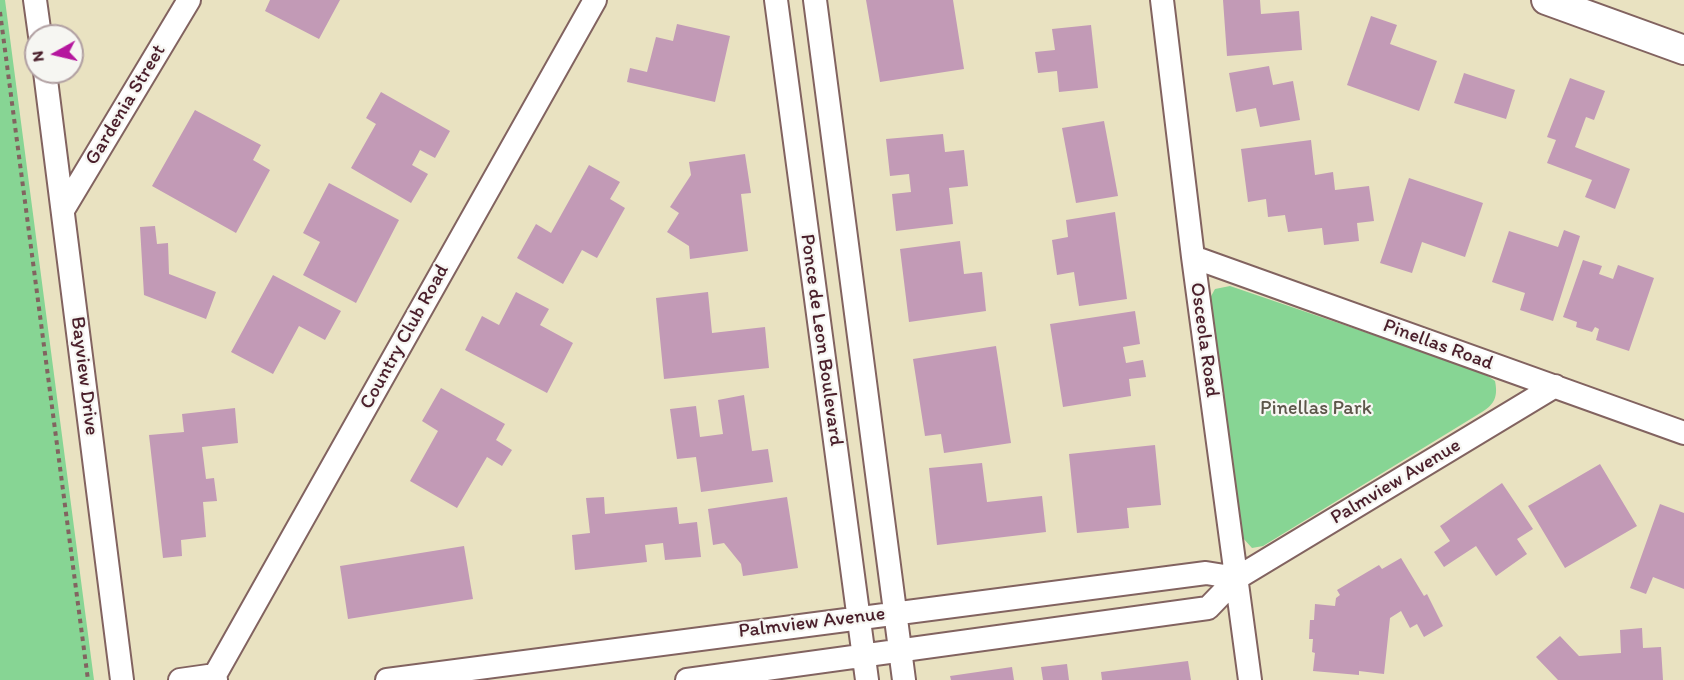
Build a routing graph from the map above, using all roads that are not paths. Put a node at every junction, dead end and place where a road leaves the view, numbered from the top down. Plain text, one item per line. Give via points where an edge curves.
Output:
1 (35, 0) edge
2 (189, 0) edge
3 (596, 0) edge
4 (776, 0) edge
5 (815, 0) edge
6 (1162, 0) edge
7 (1546, 0) edge
8 (38, 24) edge
9 (1684, 50) edge
10 (47, 84) edge
11 (63, 210) junction
12 (1193, 257) junction
13 (1555, 386) junction
14 (1684, 433) edge
15 (1237, 578) junction
16 (895, 613) junction
17 (858, 617) junction
18 (900, 652) junction
19 (864, 657) junction
20 (215, 678) edge
21 (122, 680) edge
22 (180, 680) edge
23 (387, 680) edge
24 (687, 680) edge
25 (867, 680) edge
26 (904, 680) edge
27 (1250, 680) edge

1 - 8 street
2 - 11 street, Gardenia Street
3 - 20 street, Country Club Road
4 - 17 street, Ponce de Leon Boulevard
5 - 16 street, Ponce de Leon Boulevard
6 - 12 street, Osceola Road
7 - 9 street
10 - 11 street, Bayview Drive
11 - 21 street, Bayview Drive
12 - 13 street, Pinellas Road
12 - 15 street, Osceola Road
13 - 14 street, Pinellas Road
13 - 15 street, Palmview Avenue
15 - 16 street, Palmview Avenue via 1206,573
15 - 18 street, Palmview Avenue via 1208,608
15 - 27 street, Osceola Road
16 - 17 street, Palmview Avenue
16 - 18 street, Ponce de Leon Boulevard
17 - 19 street, Ponce de Leon Boulevard
17 - 23 street, Palmview Avenue
18 - 19 street, Palmview Avenue
18 - 26 street, Ponce de Leon Boulevard
19 - 24 street, Palmview Avenue
19 - 25 street, Ponce de Leon Boulevard
20 - 22 street

